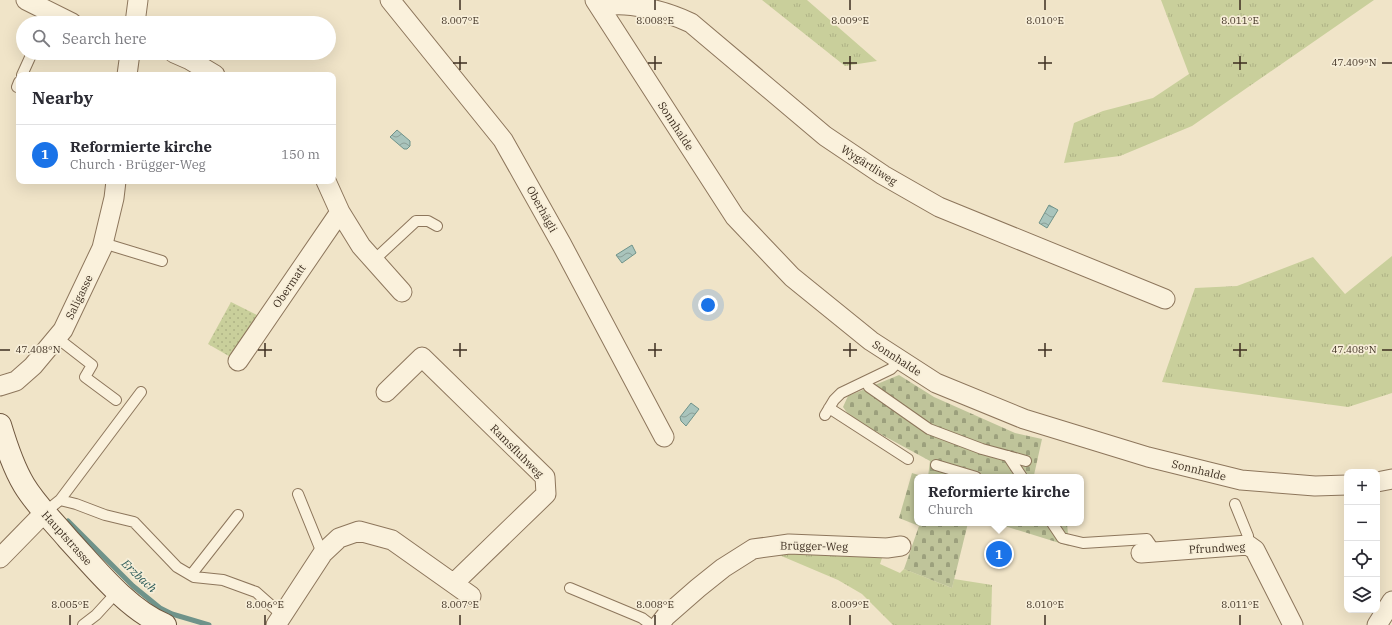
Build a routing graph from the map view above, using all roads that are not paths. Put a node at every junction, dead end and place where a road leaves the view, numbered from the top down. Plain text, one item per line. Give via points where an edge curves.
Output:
1 (26, 0) edge
2 (138, 0) edge
3 (390, 0) edge
4 (597, 4) edge
5 (46, 16) edge
6 (135, 16) edge
7 (29, 60) edge
8 (129, 60) edge
9 (192, 60) edge
10 (23, 72) edge
11 (127, 72) edge
12 (210, 72) edge
13 (116, 184) edge
14 (327, 184) edge
15 (340, 212) junction
16 (437, 226) dead end
17 (104, 243) junction
18 (162, 261) dead end
19 (373, 261) junction
20 (402, 292) dead end
21 (1165, 299) dead end
22 (56, 337) junction
23 (900, 360) junction
24 (238, 361) dead end
25 (866, 382) junction
26 (0, 386) edge
27 (141, 392) dead end
28 (386, 392) dead end
29 (116, 400) dead end
30 (0, 425) edge
31 (664, 437) dead end
32 (1008, 456) junction
33 (908, 459) dead end
34 (1026, 461) dead end
35 (936, 465) dead end
36 (966, 474) edge
37 (1020, 474) edge
38 (1392, 479) edge
39 (1380, 481) edge
40 (1344, 485) edge
41 (298, 494) dead end
42 (1235, 504) dead end
43 (52, 506) junction
44 (238, 515) dead end
45 (1054, 526) edge
46 (1248, 545) junction
47 (901, 546) dead end
48 (1148, 552) joint
49 (323, 553) junction
50 (0, 558) edge
51 (191, 575) junction
52 (454, 583) junction
53 (570, 588) dead end
54 (118, 591) junction
55 (471, 596) dead end
56 (1392, 601) edge
57 (279, 620) edge
58 (83, 625) edge
59 (165, 625) edge
60 (651, 625) edge
61 (659, 625) edge
62 (1293, 625) edge
63 (1377, 625) edge

1 - 5 street
2 - 6 street
3 - 31 street, Oberhägli via 503,140
4 - 21 street, Wygärtliweg via 634,2 670,13 691,23 825,136 883,175 939,208
4 - 23 street, Sonnhalde via 735,217 792,277 871,341
7 - 10 lane
8 - 11 street
9 - 12 street
13 - 17 street, Saligasse
14 - 15 street
15 - 19 street
15 - 24 street, Obermatt
16 - 19 lane via 428,221 416,221
17 - 18 lane
17 - 22 street, Saligasse via 63,330
19 - 20 street
22 - 26 street, Saligasse via 33,366 16,381
22 - 29 lane via 92,366 85,377
23 - 25 lane via 892,369
23 - 40 street, Sonnhalde via 936,383 1024,419 1148,457 1241,480 1315,486
25 - 32 lane via 869,387 929,429
25 - 33 lane via 841,393 827,412
27 - 43 lane
28 - 52 street, Ramsfluhweg via 422,357 545,477 546,494
30 - 43 main road, Hauptstrasse via 24,484
32 - 34 lane
32 - 37 lane
35 - 36 lane
38 - 39 street
41 - 49 lane
42 - 46 lane via 1248,536
43 - 50 street
43 - 51 lane via 76,504 134,522 177,567
43 - 54 main road, Hauptstrasse via 90,563
44 - 51 lane
45 - 48 lane via 1062,538 1083,543 1147,539
46 - 48 street, Pfrundweg
46 - 62 street, Pfrundweg via 1255,550
47 - 61 street, Brügger-Weg via 887,548 789,544 753,549 698,588
49 - 52 street via 339,538 359,531 392,540
49 - 57 street
51 - 57 lane via 223,580 256,592
52 - 55 street
53 - 60 lane via 642,618
54 - 58 lane
54 - 59 main road, Hauptstrasse via 137,610
56 - 63 street

